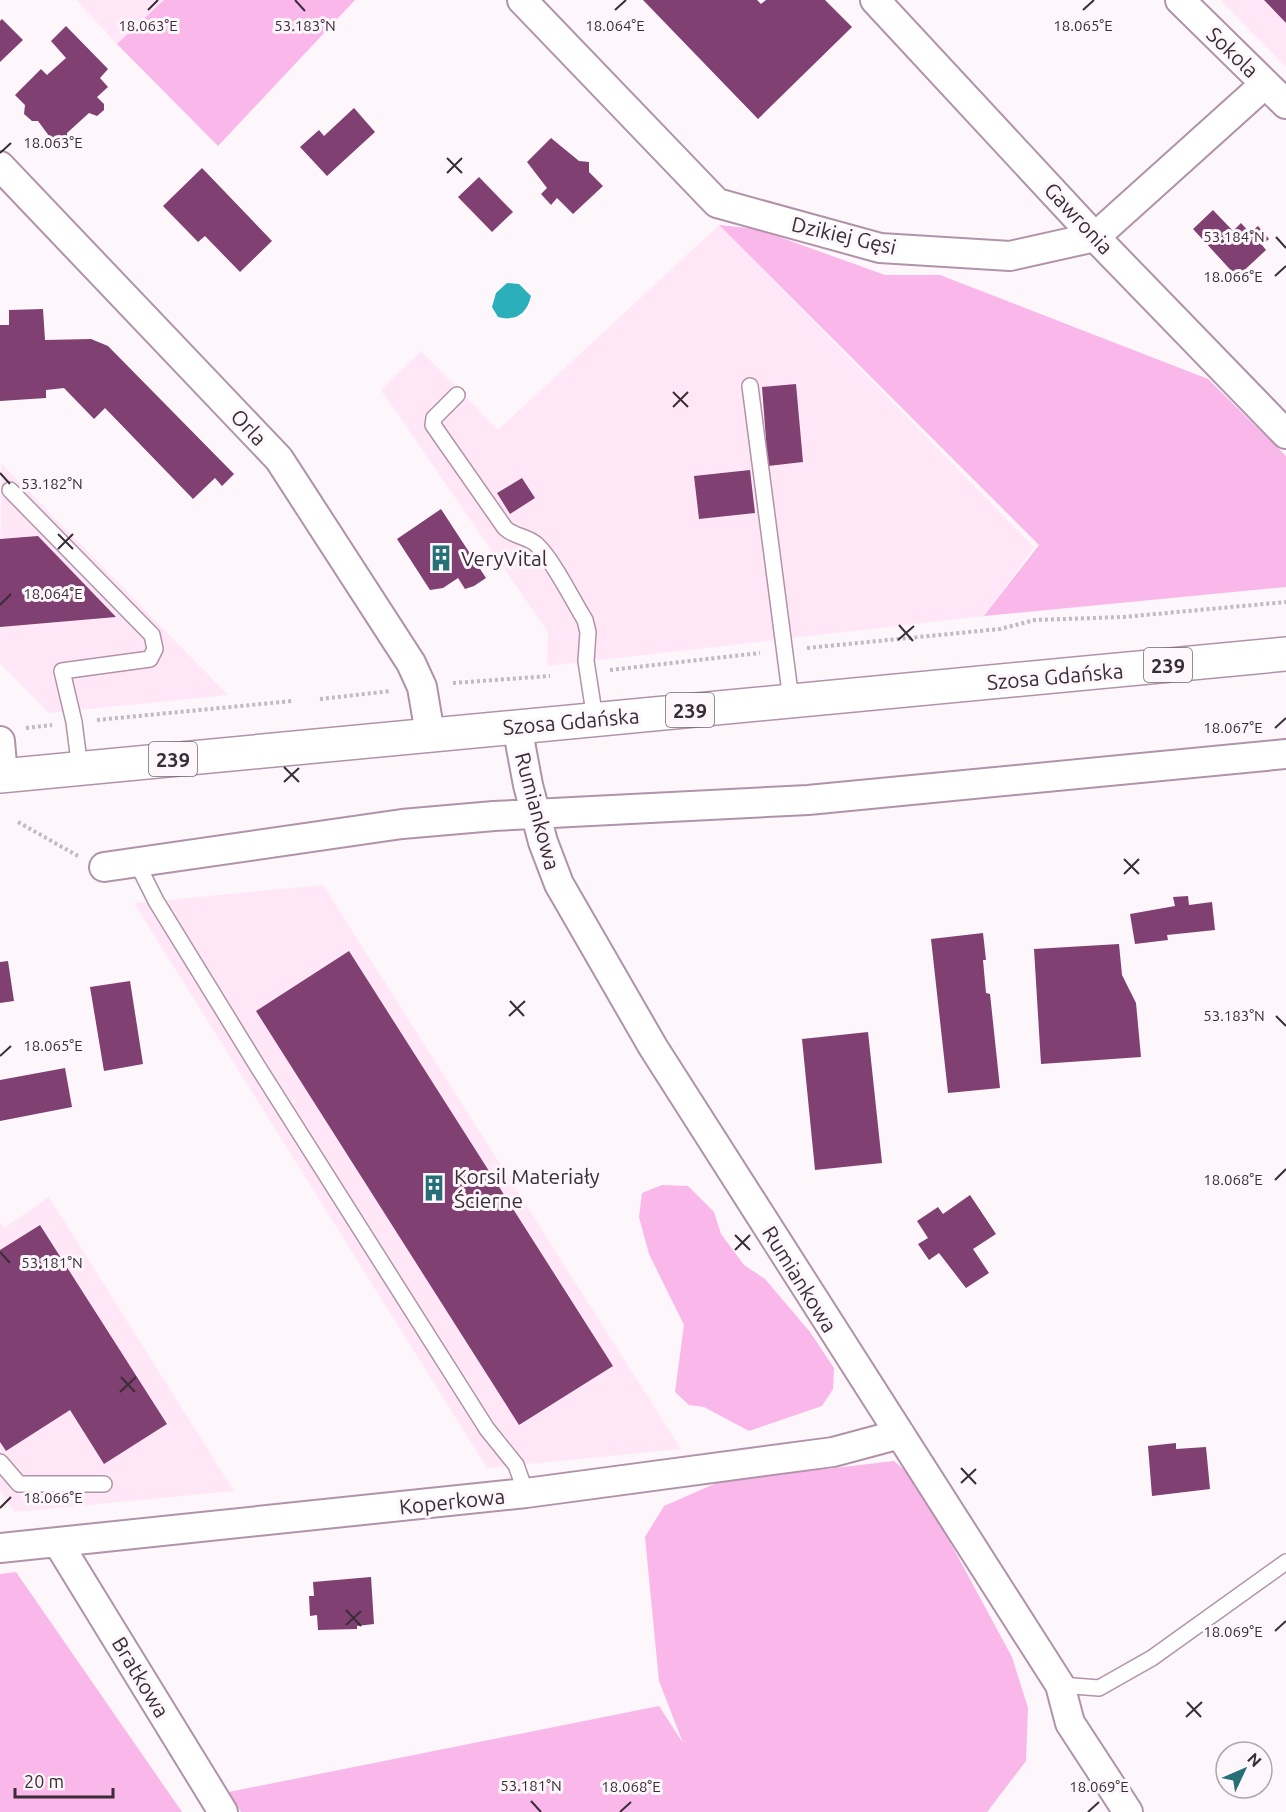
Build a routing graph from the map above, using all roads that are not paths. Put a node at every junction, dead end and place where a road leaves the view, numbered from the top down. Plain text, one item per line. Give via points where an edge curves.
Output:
1 (522, 0) edge
2 (875, 0) edge
3 (1180, 0) edge
4 (1265, 84) junction
5 (1286, 104) edge
6 (0, 166) edge
7 (1095, 237) junction
8 (750, 386) dead end
9 (457, 395) dead end
10 (1286, 434) edge
11 (10, 490) dead end
12 (1286, 654) edge
13 (791, 700) junction
14 (595, 719) junction
15 (517, 726) junction
16 (430, 734) junction
17 (9, 735) edge
18 (1286, 754) edge
19 (80, 769) junction
20 (2, 776) edge
21 (536, 814) junction
22 (136, 861) junction
23 (104, 867) road end
24 (900, 1434) junction
25 (0, 1462) edge
26 (104, 1484) dead end
27 (526, 1493) junction
28 (58, 1543) junction
29 (0, 1548) edge
30 (1286, 1562) edge
31 (1060, 1685) junction
32 (223, 1812) edge
33 (1128, 1812) edge

1 - 7 street, Dzikiej Gęsi via 717,203 880,248 1010,256
2 - 7 street, Gawronia
3 - 4 street, Sokola
4 - 5 street, Sokola
4 - 7 street, Dzikiej Gęsi
6 - 16 street, Orla via 279,459 411,663 422,687
7 - 10 street, Gawronia
8 - 13 lane
9 - 14 lane via 434,418 433,425 505,528 541,549 585,620 586,661
11 - 19 lane via 152,635 155,649 150,659 62,671
12 - 13 main road, Szosa Gdańska / 239
13 - 14 main road, Szosa Gdańska / 239
14 - 15 main road, Szosa Gdańska / 239
15 - 16 main road, Szosa Gdańska / 239
15 - 21 street, Rumiankowa
16 - 19 main road, Szosa Gdańska / 239
17 - 20 street
18 - 21 street via 808,800
19 - 20 main road, Szosa Gdańska / 239
21 - 22 street via 402,824
21 - 24 street, Rumiankowa via 559,884 653,1047
22 - 23 street
22 - 27 lane via 156,901 258,1067 487,1429 516,1465
24 - 27 street, Koperkowa via 833,1452
24 - 31 street, Rumiankowa
25 - 26 lane via 19,1484
27 - 28 street, Koperkowa
28 - 29 street, Koperkowa
28 - 32 street, Bratkowa
30 - 31 lane via 1152,1658 1099,1688
31 - 33 street, Rumiankowa via 1070,1723

